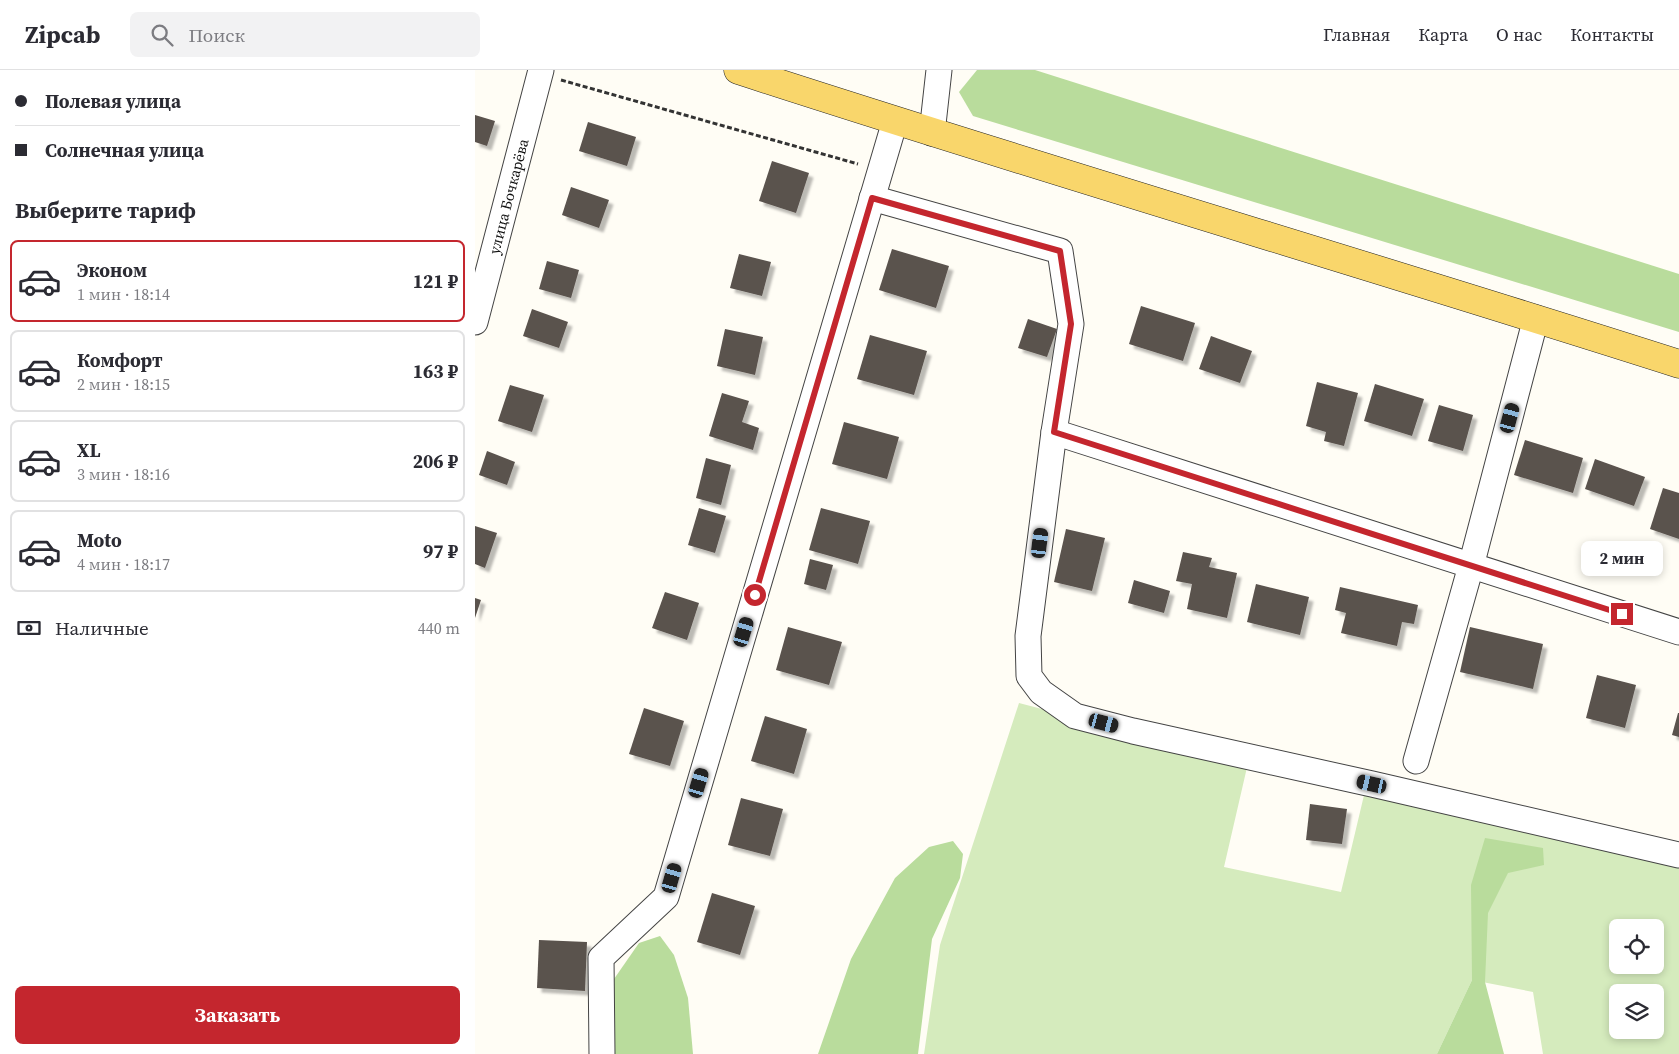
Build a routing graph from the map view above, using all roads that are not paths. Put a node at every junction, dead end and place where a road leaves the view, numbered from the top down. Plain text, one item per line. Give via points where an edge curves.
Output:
1 (738, 70) edge
2 (939, 70) edge
3 (541, 72) edge
4 (895, 121) junction
5 (932, 133) junction
6 (872, 198) junction
7 (1536, 318) junction
8 (475, 322) edge
9 (1679, 364) edge
10 (1054, 432) junction
11 (1471, 566) junction
12 (1679, 632) edge
13 (1416, 762) dead end
14 (1679, 855) edge
15 (603, 1054) edge

1 - 4 main road
2 - 5 street
3 - 8 street, улица Бочкарёва
4 - 5 main road
4 - 6 street
5 - 7 main road
6 - 10 street via 1060,251 1071,324
6 - 15 street via 666,897 601,958
7 - 9 main road
7 - 11 street
10 - 11 street
10 - 14 street via 1028,636 1029,676 1041,692 1075,716
11 - 12 street
11 - 13 street

